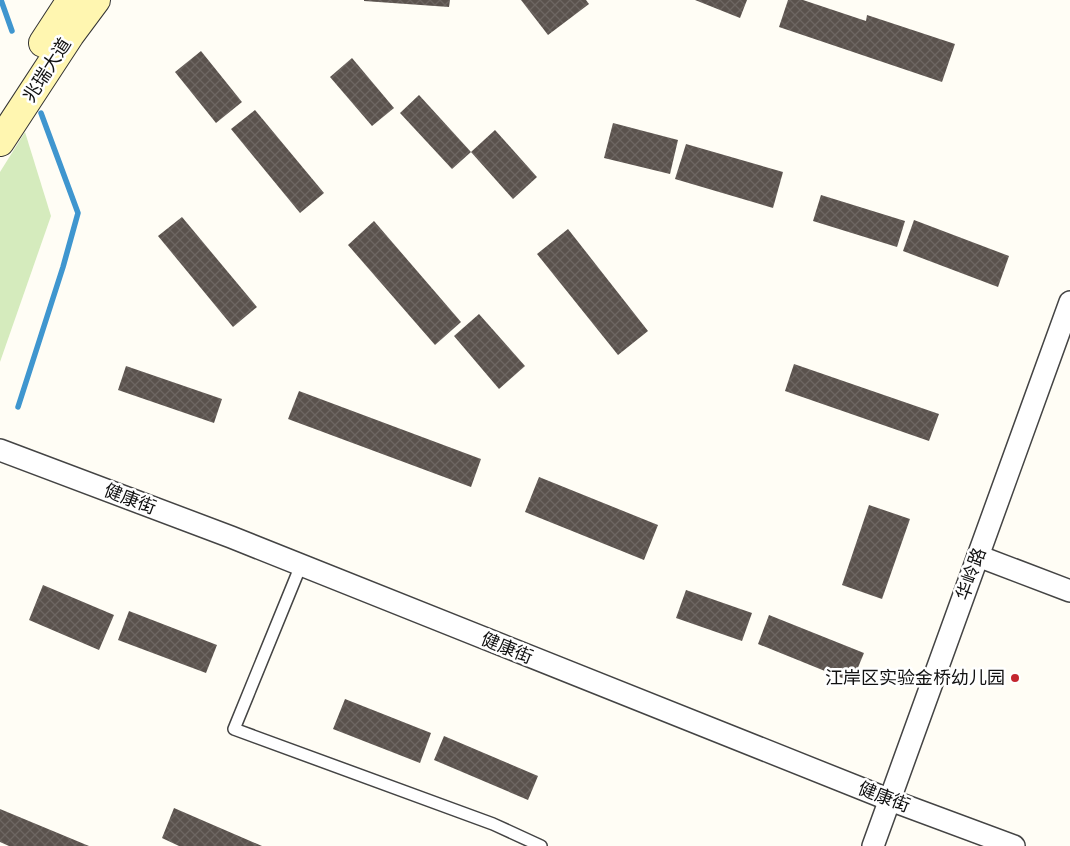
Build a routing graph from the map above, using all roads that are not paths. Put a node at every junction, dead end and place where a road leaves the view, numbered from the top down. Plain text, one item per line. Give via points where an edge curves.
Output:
1 (71, 0) edge
2 (96, 0) edge
3 (0, 110) edge
4 (0, 142) edge
5 (1070, 302) edge
6 (0, 450) edge
7 (978, 556) junction
8 (301, 565) junction
9 (1070, 590) edge
10 (890, 800) junction
11 (541, 846) edge
12 (873, 846) edge
13 (1014, 846) edge

1 - 3 street, 兆瑞大道
2 - 4 street, 兆瑞大道
5 - 7 street, 华岭路
6 - 8 street, 健康街
7 - 9 street
7 - 10 street, 华岭路
8 - 10 street, 健康街
8 - 11 lane via 234,729 493,824
10 - 12 street, 华岭路
10 - 13 street, 健康街

